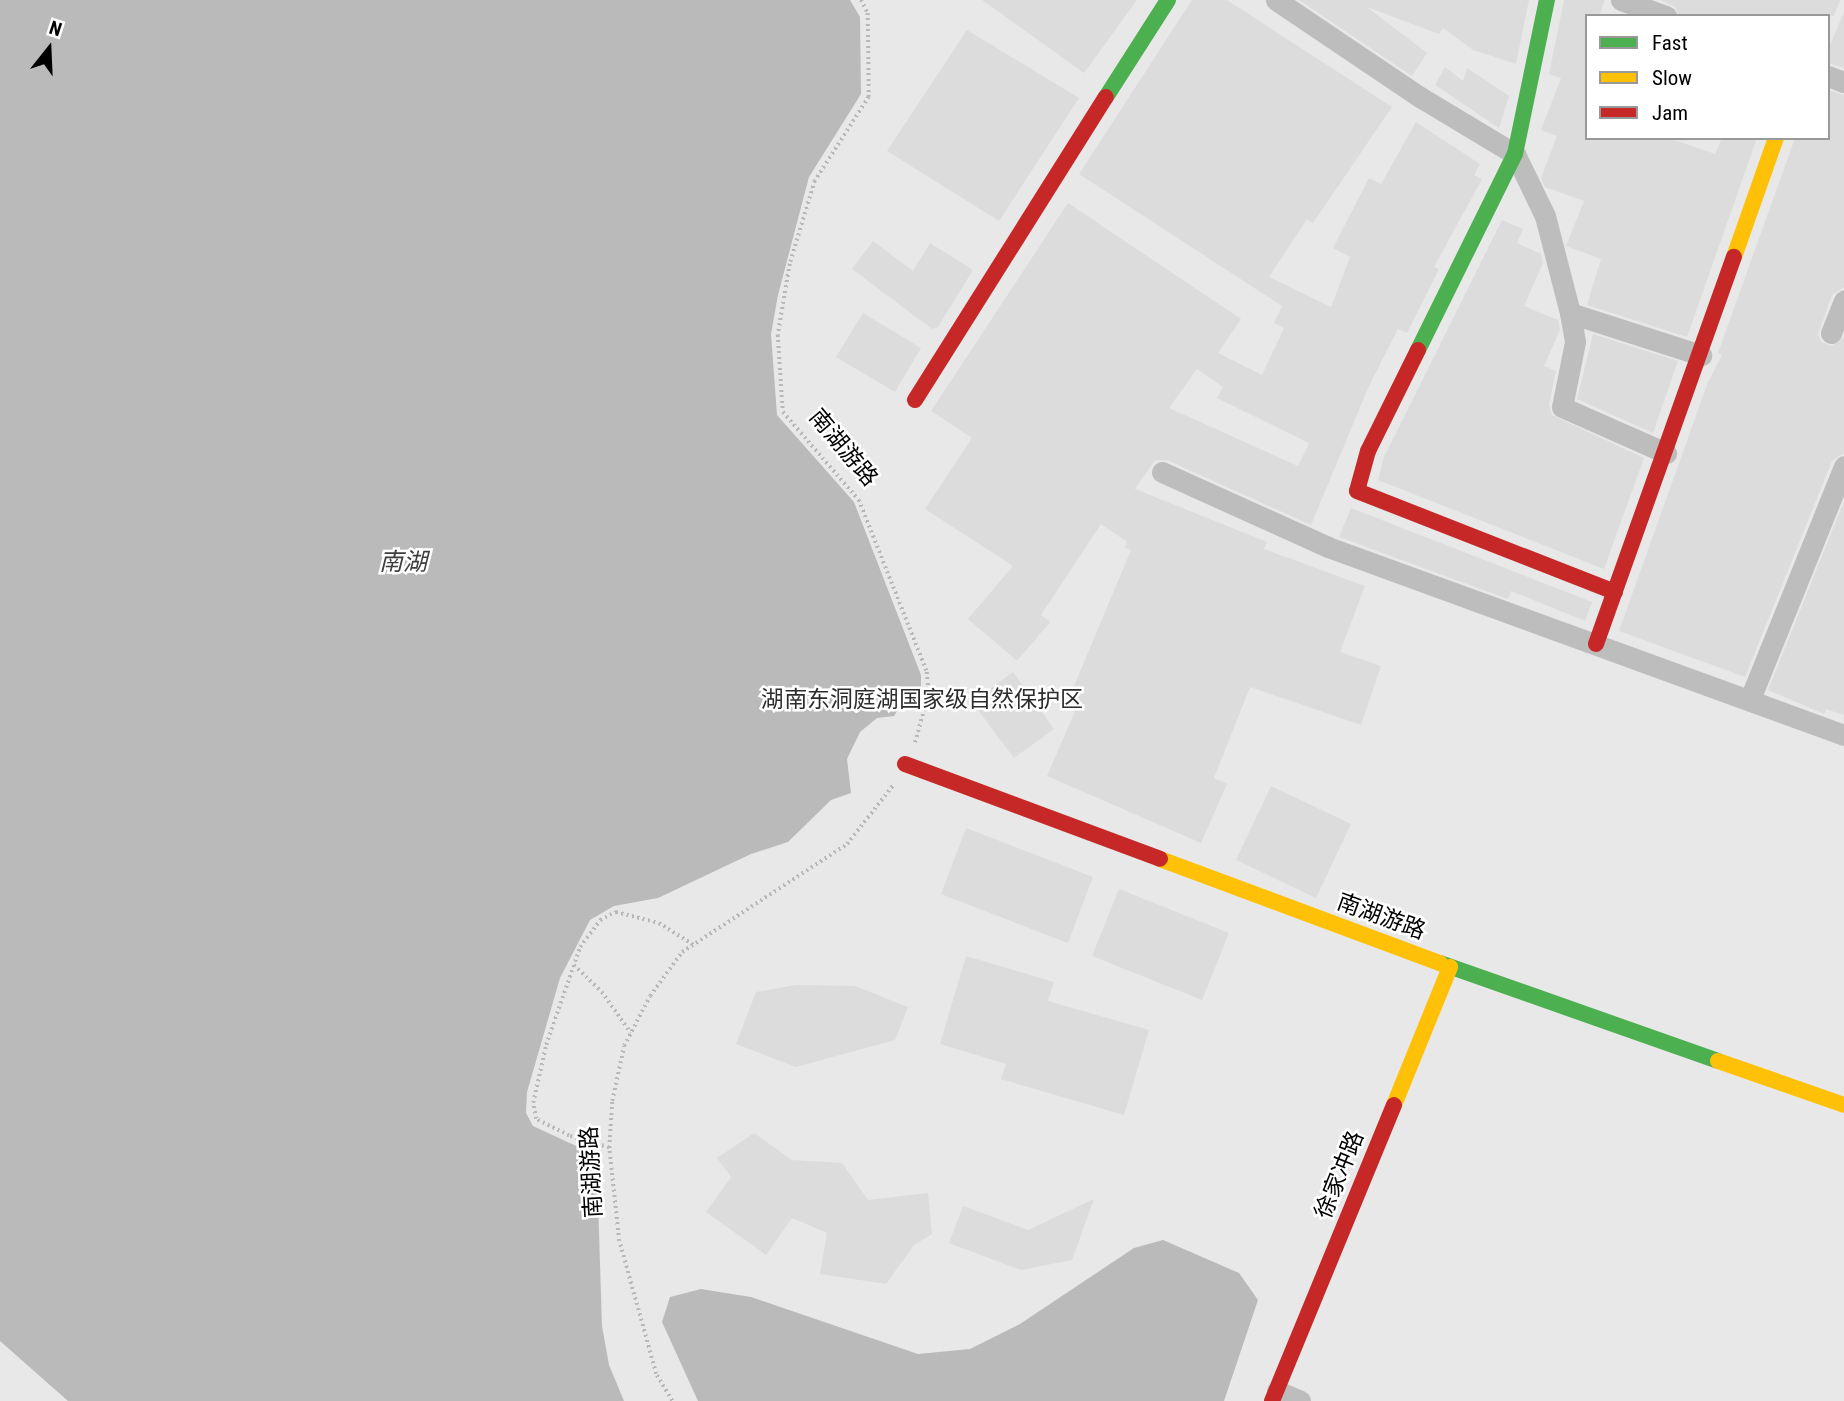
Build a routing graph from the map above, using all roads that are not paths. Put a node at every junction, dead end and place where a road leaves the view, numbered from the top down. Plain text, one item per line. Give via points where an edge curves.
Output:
1 (1168, 0) edge
2 (1276, 0) edge
3 (1547, 0) edge
4 (1621, 0) edge
5 (1660, 14) edge
6 (1775, 140) edge
7 (1515, 154) junction
8 (1844, 300) edge
9 (1570, 313) junction
10 (1831, 333) dead end
11 (1701, 355) junction
12 (915, 400) dead end
13 (1666, 453) junction
14 (1844, 466) edge
15 (1162, 472) dead end
16 (1615, 592) junction
17 (1596, 644) junction
18 (1750, 699) junction
19 (1844, 736) edge
20 (905, 764) road end
21 (1450, 967) junction
22 (1844, 1105) edge
23 (1275, 1396) edge
24 (1300, 1401) edge

1 - 12 street
2 - 7 street via 1420,97
3 - 7 street
4 - 5 street
6 - 11 street
7 - 9 street via 1545,216
7 - 16 street via 1368,451 1357,491
8 - 10 street
9 - 11 street
9 - 13 street via 1575,342 1562,407
11 - 13 street
13 - 16 street
14 - 18 street
15 - 17 street via 1328,547
16 - 17 street
17 - 18 street
18 - 19 street
20 - 21 street, 南湖游路
21 - 22 street, 南湖游路
21 - 23 street, 徐家冲路
23 - 24 street

